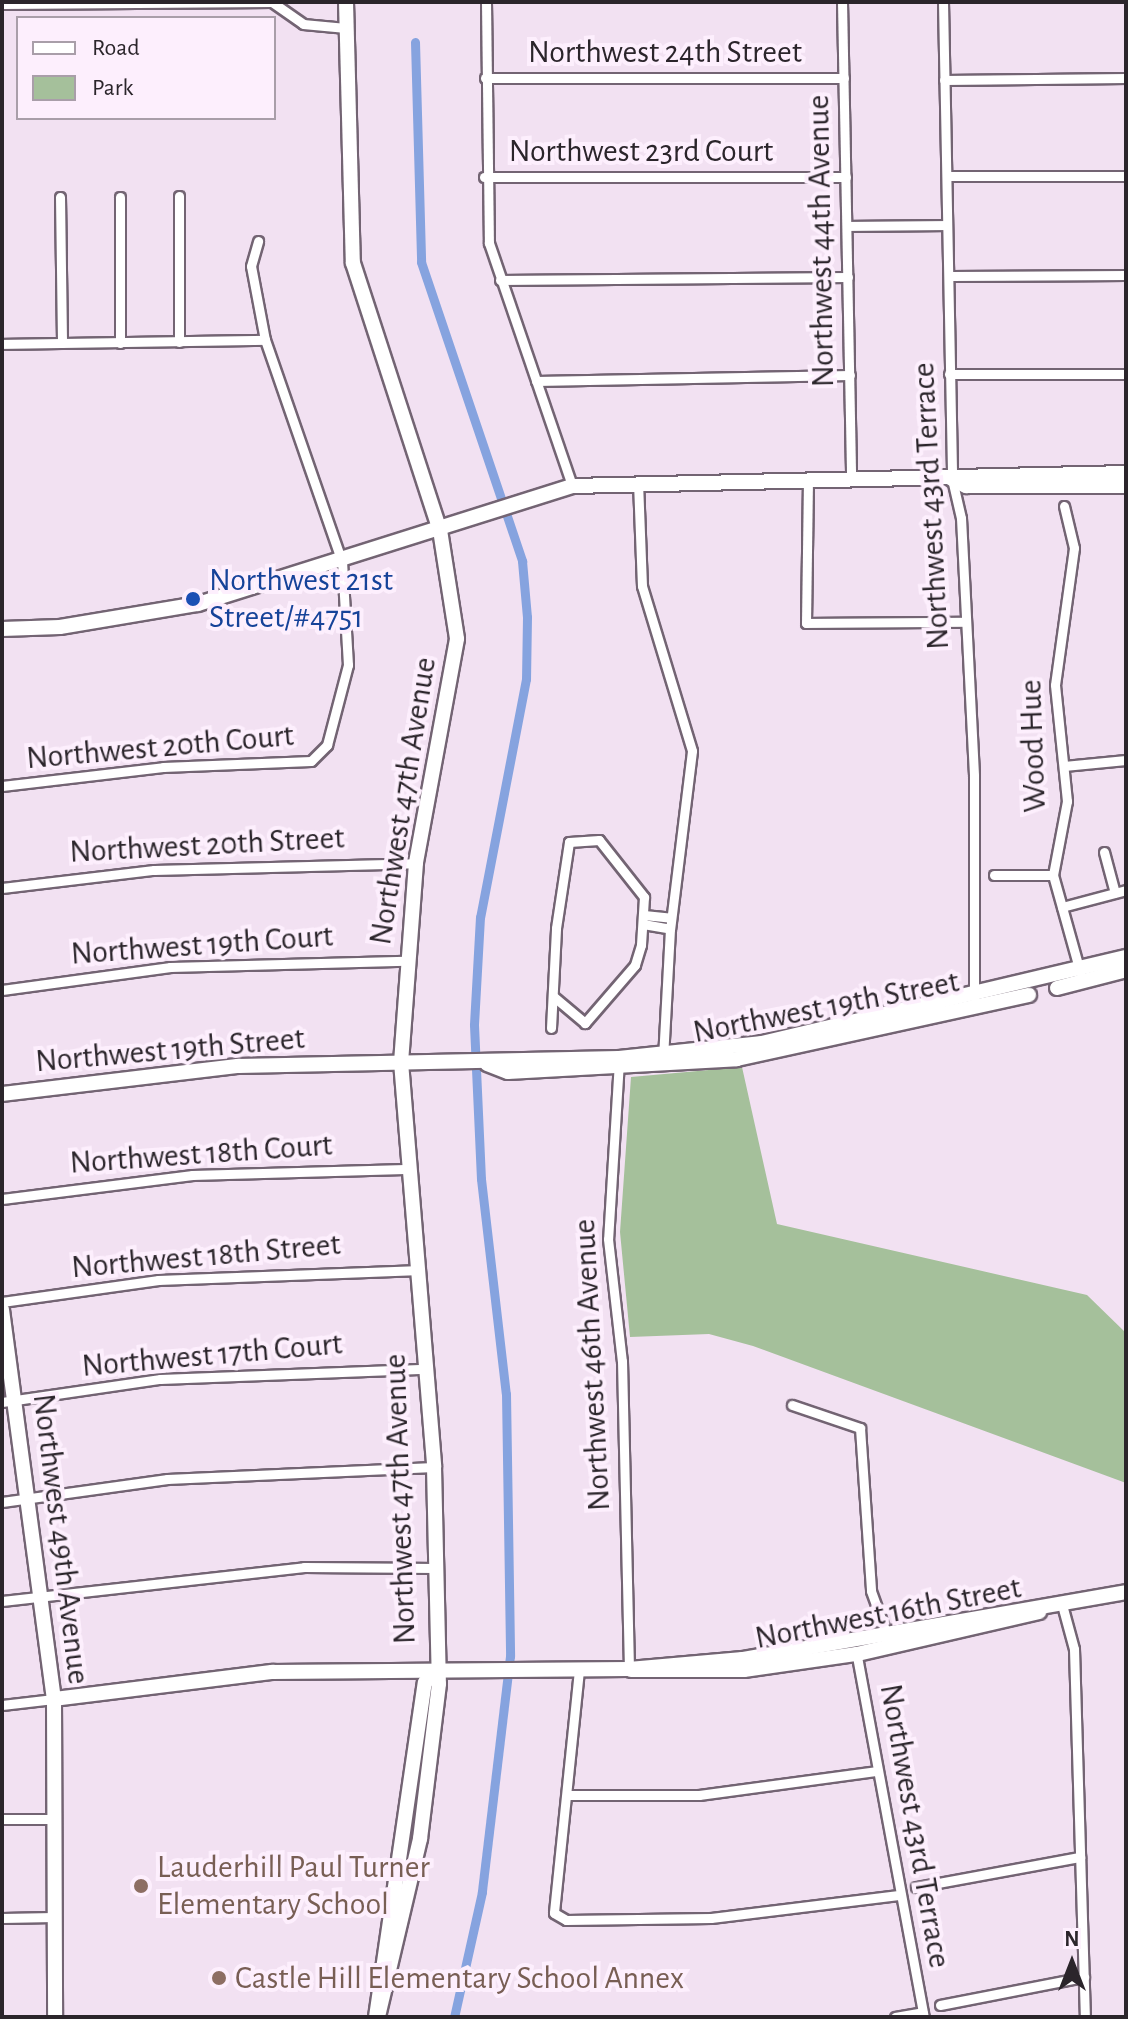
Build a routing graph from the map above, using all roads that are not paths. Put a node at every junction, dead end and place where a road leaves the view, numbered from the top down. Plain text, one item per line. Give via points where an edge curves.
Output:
1 (346, 2) edge
2 (486, 2) edge
3 (842, 2) edge
4 (943, 2) edge
5 (2, 4) edge
6 (346, 28) junction
7 (485, 78) junction
8 (844, 78) junction
9 (1126, 78) edge
10 (944, 80) junction
11 (947, 176) junction
12 (1126, 176) edge
13 (484, 177) junction
14 (846, 177) junction
15 (179, 196) dead end
16 (60, 197) dead end
17 (120, 197) dead end
18 (946, 225) junction
19 (847, 226) junction
20 (258, 241) dead end
21 (1126, 275) edge
22 (949, 276) junction
23 (848, 277) junction
24 (500, 280) junction
25 (265, 340) junction
26 (179, 342) junction
27 (62, 343) junction
28 (120, 343) junction
29 (2, 344) edge
30 (949, 374) junction
31 (1126, 374) edge
32 (850, 375) junction
33 (536, 381) junction
34 (1126, 473) edge
35 (851, 479) junction
36 (952, 479) junction
37 (808, 480) junction
38 (638, 482) junction
39 (572, 486) junction
40 (1126, 486) edge
41 (1064, 506) dead end
42 (440, 530) junction
43 (342, 562) junction
44 (964, 622) junction
45 (2, 629) edge
46 (1126, 760) edge
47 (1064, 766) junction
48 (2, 786) edge
49 (1104, 852) dead end
50 (416, 863) junction
51 (994, 875) dead end
52 (1053, 875) junction
53 (2, 888) edge
54 (1126, 890) edge
55 (1115, 893) junction
56 (1062, 907) junction
57 (643, 920) junction
58 (670, 923) junction
59 (1126, 957) edge
60 (406, 961) junction
61 (1126, 970) edge
62 (1082, 977) junction
63 (2, 990) edge
64 (554, 997) junction
65 (975, 1001) junction
66 (551, 1028) dead end
67 (663, 1060) junction
68 (401, 1062) junction
69 (619, 1064) junction
70 (2, 1094) edge
71 (405, 1169) junction
72 (2, 1199) edge
73 (414, 1270) junction
74 (2, 1302) edge
75 (2, 1310) edge
76 (426, 1369) junction
77 (8, 1401) edge
78 (792, 1405) dead end
79 (434, 1467) junction
80 (27, 1500) junction
81 (2, 1502) edge
82 (436, 1568) junction
83 (1126, 1592) edge
84 (39, 1598) junction
85 (2, 1601) edge
86 (1061, 1601) junction
87 (890, 1641) junction
88 (856, 1649) junction
89 (629, 1669) junction
90 (579, 1670) junction
91 (434, 1671) junction
92 (54, 1699) junction
93 (2, 1705) edge
94 (877, 1771) junction
95 (567, 1795) junction
96 (2, 1819) edge
97 (54, 1819) junction
98 (1080, 1857) junction
99 (916, 1887) dead end
100 (899, 1895) junction
101 (54, 1917) junction
102 (2, 1918) edge
103 (1084, 1977) junction
104 (940, 2005) dead end
105 (924, 2015) edge
106 (55, 2017) edge
107 (377, 2017) edge
108 (895, 2017) edge
109 (1085, 2017) edge

1 - 6 street, Northwest 47th Avenue
2 - 7 street
3 - 8 street, Northwest 44th Avenue
4 - 10 street, Northwest 43rd Terrace
5 - 6 street via 272,2 303,24
6 - 42 street, Northwest 47th Avenue via 353,263
7 - 8 street, Northwest 24th Street
7 - 13 street
8 - 14 street, Northwest 44th Avenue
9 - 10 street
10 - 11 street, Northwest 43rd Terrace
11 - 12 street
11 - 18 street, Northwest 43rd Terrace
13 - 14 street, Northwest 23rd Court
13 - 24 street
14 - 19 street, Northwest 44th Avenue
15 - 26 street
16 - 27 street
17 - 28 street
18 - 19 street
18 - 22 street, Northwest 43rd Terrace
19 - 23 street, Northwest 44th Avenue
20 - 25 street via 251,266
21 - 22 street
22 - 30 street, Northwest 43rd Terrace
23 - 24 street
23 - 32 street, Northwest 44th Avenue
24 - 33 street
25 - 26 street
25 - 43 street
26 - 28 street
27 - 28 street
27 - 29 street
30 - 31 street
30 - 36 street, Northwest 43rd Terrace
32 - 33 street
32 - 35 street, Northwest 44th Avenue
33 - 39 street
34 - 36 street
35 - 36 street
35 - 37 street
36 - 40 street via 966,486
36 - 44 street, Northwest 43rd Terrace via 961,518
37 - 38 street
37 - 44 street via 806,623
38 - 39 street
38 - 58 street via 642,586 692,751
39 - 42 street
41 - 47 street, Wood Hue via 1074,548 1055,672
42 - 43 street
42 - 50 street, Northwest 47th Avenue via 457,639
43 - 45 street via 149,615
43 - 48 street, Northwest 20th Court via 348,665 321,754
44 - 65 street, Northwest 43rd Terrace via 974,776
46 - 47 street
47 - 52 street, Wood Hue via 1067,801
49 - 55 street
50 - 53 street, Northwest 20th Street via 154,870
50 - 60 street, Northwest 47th Avenue
51 - 52 street
52 - 56 street, Wood Hue
54 - 55 street
55 - 56 street
56 - 62 street, Wood Hue
57 - 58 street
57 - 64 street via 635,965 585,1023
57 - 64 street via 644,897 610,846 569,842
58 - 67 street
59 - 62 street, Northwest 19th Street
60 - 63 street, Northwest 19th Court via 170,967
60 - 68 street, Northwest 47th Avenue
61 - 62 street, Northwest 19th Street
62 - 65 street, Northwest 19th Street
64 - 66 street
65 - 67 street, Northwest 19th Street via 763,1049
67 - 69 street, Northwest 19th Street
68 - 69 street, Northwest 19th Street
68 - 70 street, Northwest 19th Street via 238,1066
68 - 71 street, Northwest 47th Avenue
69 - 89 street, Northwest 46th Avenue via 608,1239 622,1361
71 - 72 street, Northwest 18th Court via 192,1175
71 - 73 street, Northwest 47th Avenue
73 - 74 street, Northwest 18th Street via 158,1280
73 - 76 street, Northwest 47th Avenue
75 - 77 street, Northwest 49th Avenue
76 - 77 street, Northwest 17th Court via 160,1379
76 - 79 street, Northwest 47th Avenue
77 - 80 street, Northwest 49th Avenue
78 - 87 street via 860,1428 871,1591
79 - 80 street via 167,1479
79 - 82 street, Northwest 47th Avenue
80 - 81 street
80 - 84 street, Northwest 49th Avenue
82 - 84 street via 274,1569
82 - 91 street, Northwest 47th Avenue
83 - 86 street, Northwest 16th Street
84 - 85 street
84 - 92 street, Northwest 49th Avenue
86 - 87 street, Northwest 16th Street
86 - 98 street via 1074,1649
87 - 88 street, Northwest 16th Street
88 - 89 street, Northwest 16th Street
88 - 94 street, Northwest 43rd Terrace
89 - 90 street, Northwest 16th Street
90 - 91 street, Northwest 16th Street
90 - 95 street
91 - 92 street, Northwest 16th Street via 272,1672
91 - 107 street, Northwest 47th Avenue via 425,1759
92 - 93 street, Northwest 16th Street
92 - 97 street, Northwest 49th Avenue
94 - 95 street via 699,1795
94 - 100 street, Northwest 43rd Terrace
95 - 100 street via 554,1913 566,1920 711,1918
96 - 97 street
97 - 101 street, Northwest 49th Avenue
98 - 99 street
98 - 103 street
100 - 105 street, Northwest 43rd Terrace
101 - 102 street
101 - 106 street, Northwest 49th Avenue
103 - 104 street
103 - 109 street
105 - 108 street

